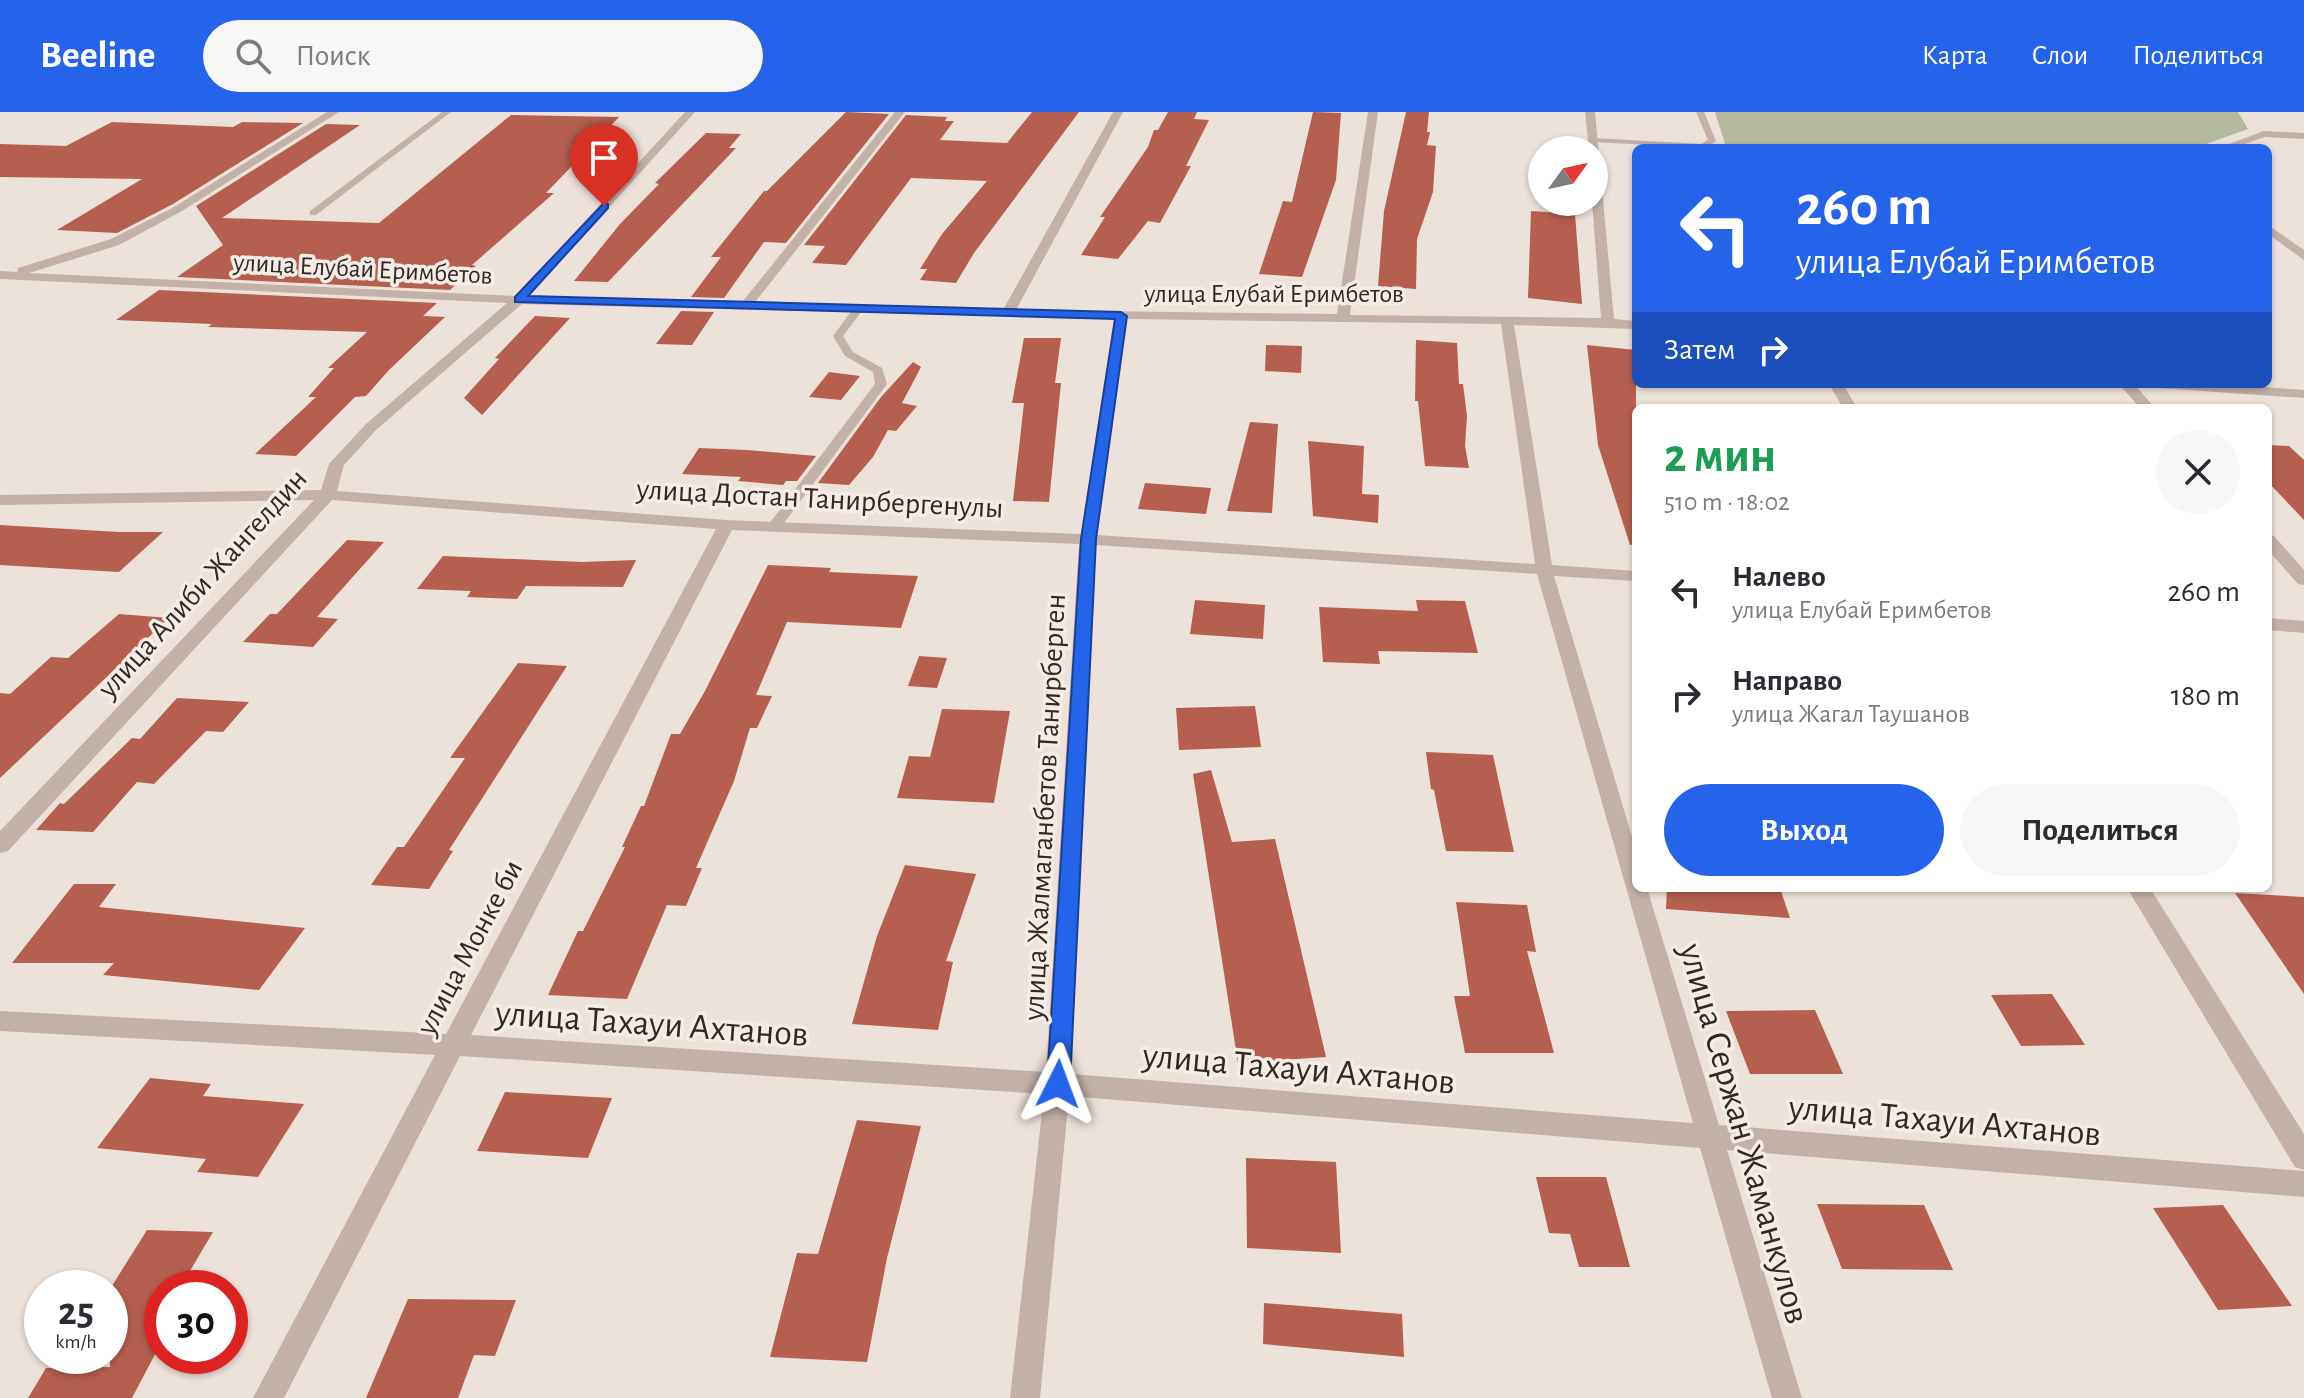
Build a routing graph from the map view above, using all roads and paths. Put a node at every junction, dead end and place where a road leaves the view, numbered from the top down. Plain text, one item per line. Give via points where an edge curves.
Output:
1 (334, 112) edge
2 (447, 112) edge
3 (690, 112) edge
4 (900, 112) edge
5 (1118, 112) edge
6 (1373, 112) edge
7 (1590, 112) edge
8 (1700, 112) edge
9 (1592, 136) edge
10 (2304, 136) edge
11 (1708, 144) edge
12 (2235, 144) edge
13 (1608, 148) edge
14 (1632, 148) edge
15 (313, 213) dead end
16 (1599, 216) edge
17 (2272, 231) edge
18 (2304, 256) edge
19 (5, 275) edge
20 (519, 300) junction
21 (747, 304) junction
22 (860, 307) junction
23 (1007, 314) junction
24 (1121, 316) junction
25 (1343, 317) junction
26 (1507, 320) junction
27 (1608, 322) junction
28 (1632, 325) edge
29 (2130, 388) edge
30 (2217, 388) edge
31 (2304, 394) edge
32 (2144, 404) edge
33 (328, 495) junction
34 (0, 500) edge
35 (726, 525) junction
36 (774, 527) junction
37 (1088, 539) junction
38 (2272, 544) edge
39 (1544, 570) junction
40 (1632, 576) edge
41 (2304, 580) edge
42 (2272, 624) edge
43 (2304, 627) edge
44 (0, 845) edge
45 (1632, 873) edge
46 (1637, 892) edge
47 (2140, 892) edge
48 (0, 1021) edge
49 (454, 1045) junction
50 (1058, 1084) junction
51 (1709, 1136) junction
52 (2304, 1158) edge
53 (2304, 1184) edge
54 (268, 1398) edge
55 (1025, 1398) edge
56 (1787, 1398) edge

1 - 19 street via 115,242
2 - 15 lane
3 - 20 street, улица Алиби Жангелдин
4 - 21 street
5 - 23 street
6 - 25 street
7 - 9 street
8 - 11 lane via 1712,141
10 - 12 street via 2264,134
13 - 14 lane
16 - 27 street
17 - 18 street
19 - 20 street, улица Елубай Еримбетов
20 - 21 street, улица Елубай Еримбетов
20 - 33 street, улица Алиби Жангелдин via 371,427 337,464
21 - 22 street, улица Елубай Еримбетов
22 - 23 street, улица Елубай Еримбетов
22 - 36 lane via 838,336 849,354 878,370 881,384
23 - 24 street, улица Елубай Еримбетов
24 - 25 street, улица Елубай Еримбетов
24 - 37 street, улица Жалмаганбетов Танирберген
25 - 26 street, улица Елубай Еримбетов
26 - 27 street, улица Елубай Еримбетов
26 - 39 street, улица Сержан Жаманкулов
27 - 28 street, улица Елубай Еримбетов
29 - 32 street
30 - 31 street
33 - 34 street, улица Достан Танирбергенулы
33 - 35 street, улица Достан Танирбергенулы
33 - 44 street, улица Алиби Жангелдин
35 - 36 street, улица Достан Танирбергенулы
35 - 49 street, улица Монке би
36 - 37 street, улица Достан Танирбергенулы
37 - 39 street, улица Достан Танирбергенулы
37 - 50 street, улица Жалмаганбетов Танирберген
38 - 41 street
39 - 40 street, улица Достан Танирбергенулы
39 - 45 street, улица Сержан Жаманкулов
42 - 43 street
46 - 51 street, улица Сержан Жаманкулов
47 - 52 street
48 - 49 street, улица Тахауи Ахтанов
49 - 50 street, улица Тахауи Ахтанов
49 - 54 street, улица Монке би
50 - 51 street, улица Тахауи Ахтанов
50 - 55 street, улица Жалмаганбетов Танирберген
51 - 53 street, улица Тахауи Ахтанов
51 - 56 street, улица Сержан Жаманкулов

